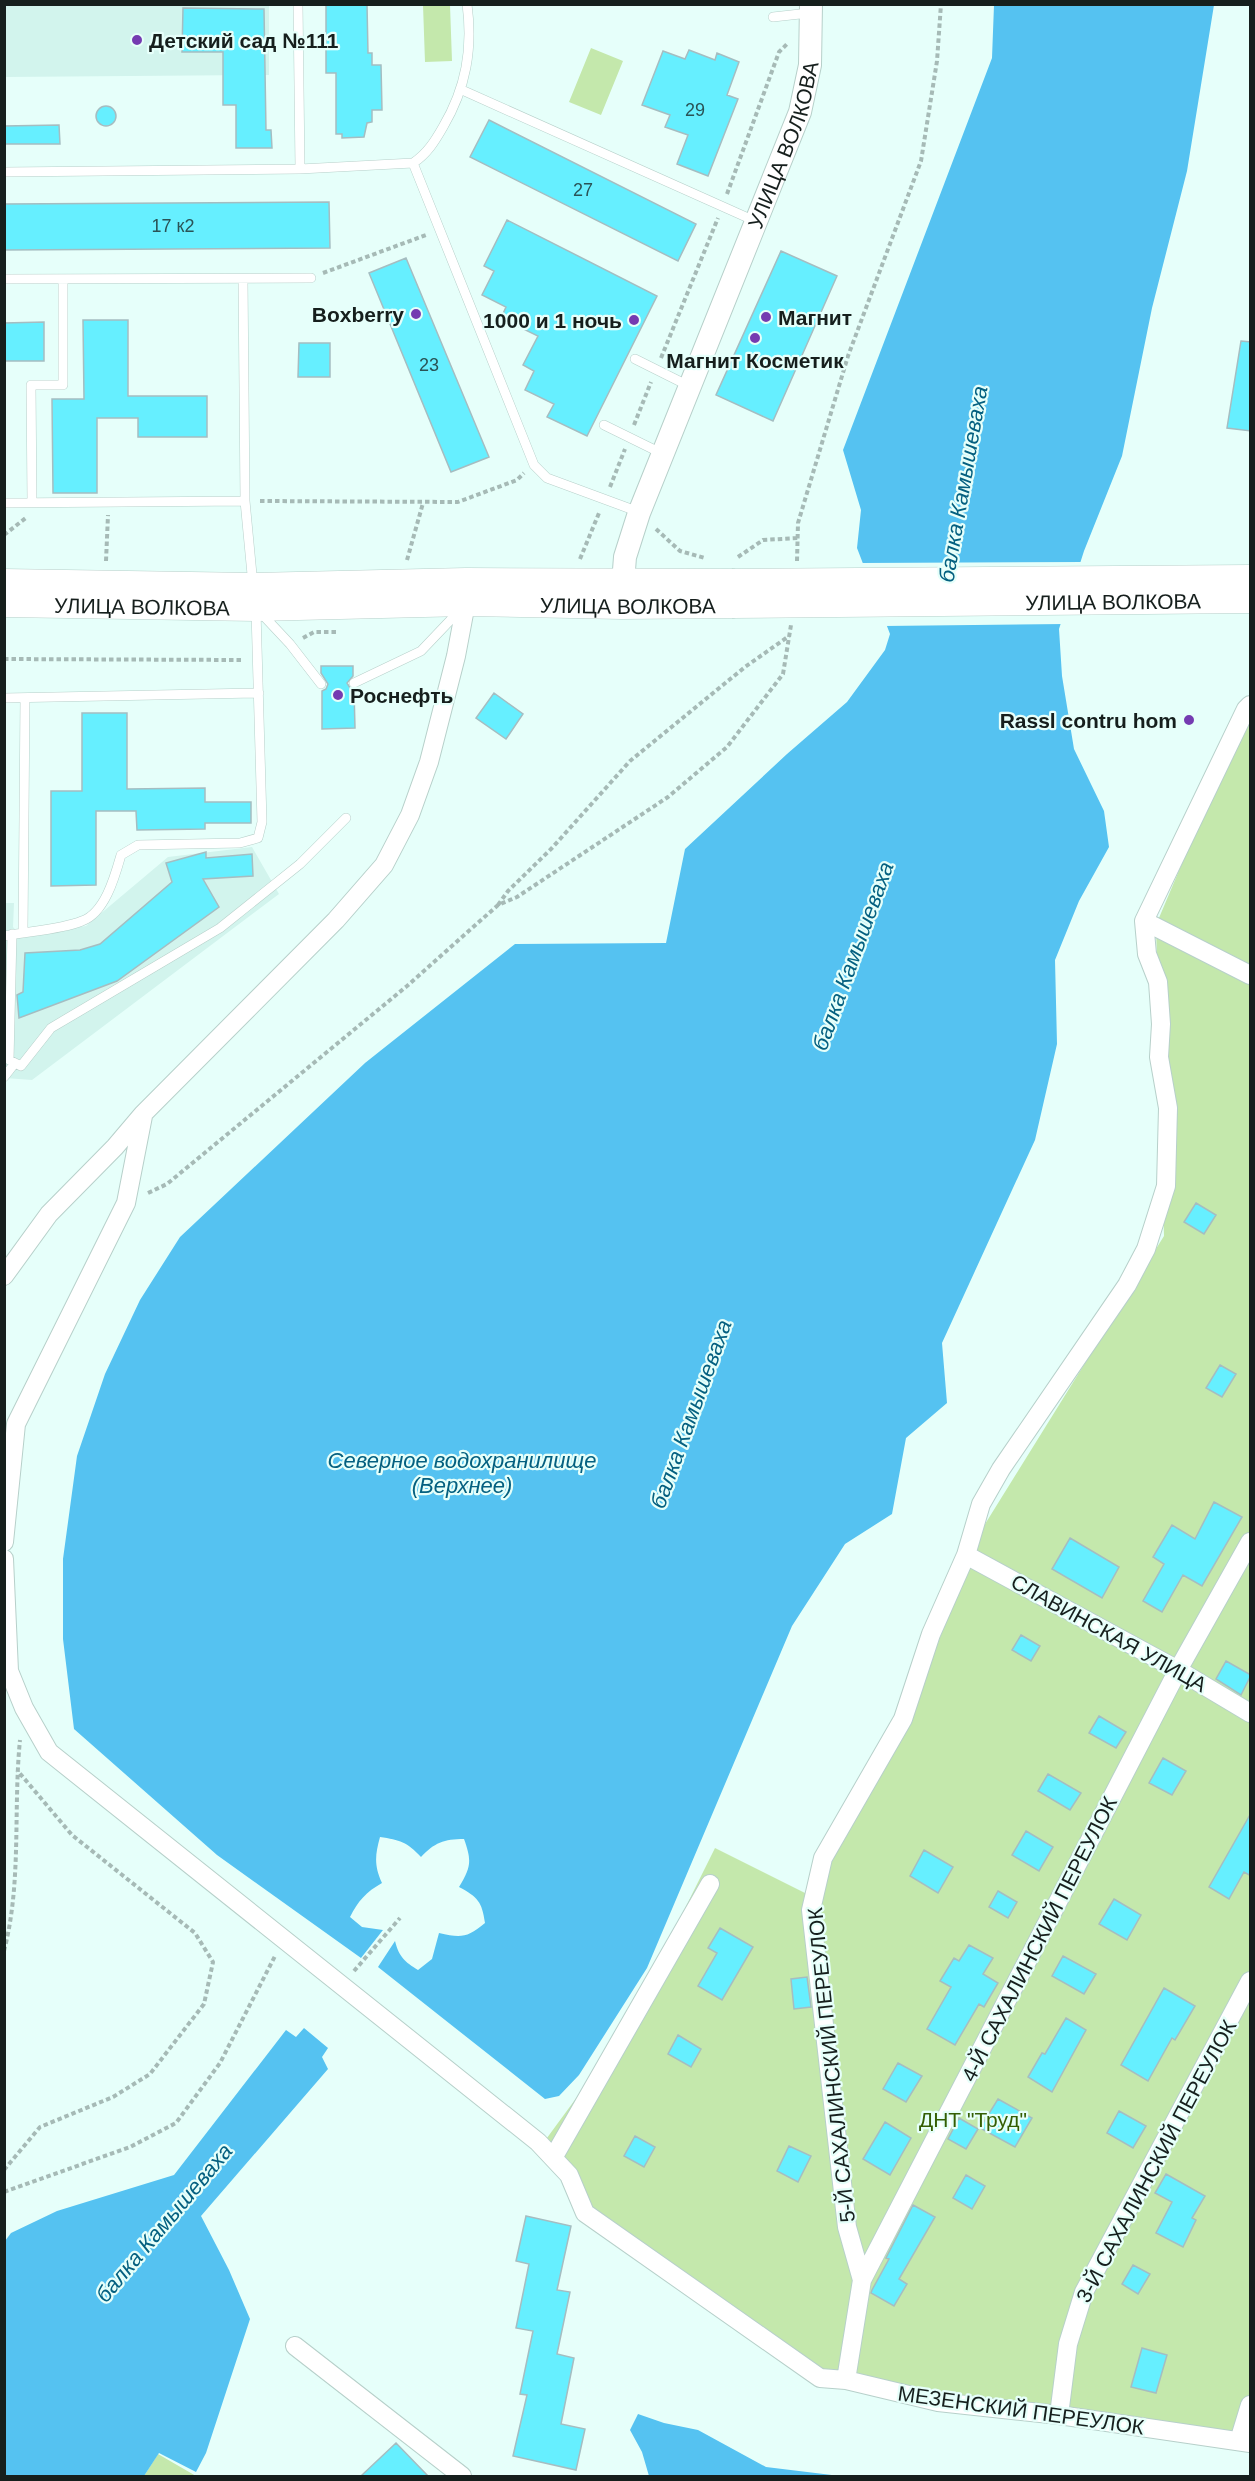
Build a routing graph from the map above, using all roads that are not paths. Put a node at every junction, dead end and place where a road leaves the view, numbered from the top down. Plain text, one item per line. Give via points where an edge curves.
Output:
1 (298, 4) edge
2 (466, 4) edge
3 (811, 8) edge
4 (773, 18) dead end
5 (462, 90) junction
6 (413, 163) junction
7 (300, 169) junction
8 (4, 172) edge
9 (756, 222) junction
10 (311, 278) road end
11 (4, 279) edge
12 (63, 279) junction
13 (243, 279) junction
14 (635, 359) dead end
15 (690, 387) junction
16 (604, 425) dead end
17 (663, 454) junction
18 (245, 501) junction
19 (4, 503) edge
20 (32, 503) junction
21 (639, 513) junction
22 (1251, 578) edge
23 (4, 582) edge
24 (731, 582) junction
25 (623, 583) junction
26 (254, 597) junction
27 (1251, 600) edge
28 (466, 603) junction
29 (4, 604) edge
30 (354, 683) dead end
31 (321, 684) dead end
32 (259, 693) junction
33 (4, 698) edge
34 (25, 698) junction
35 (1251, 705) edge
36 (346, 818) dead end
37 (1144, 921) junction
38 (23, 933) junction
39 (8, 935) edge
40 (1251, 975) edge
41 (15, 1063) junction
42 (4, 1077) edge
43 (143, 1114) junction
44 (4, 1276) edge
45 (4, 1542) edge
46 (1251, 1542) edge
47 (966, 1555) junction
48 (4, 1558) edge
49 (1178, 1670) junction
50 (1251, 1713) edge
51 (710, 1884) dead end
52 (1251, 1981) edge
53 (553, 2158) junction
54 (862, 2280) junction
55 (296, 2346) dead end
56 (846, 2380) junction
57 (1251, 2405) edge
58 (1059, 2415) junction
59 (1245, 2442) edge
60 (462, 2476) edge

1 - 7 lane
2 - 5 lane via 470,31
3 - 4 lane
3 - 9 street, УЛИЦА ВОЛКОВА via 810,65 800,112
5 - 6 lane via 435,141
5 - 9 lane
6 - 7 lane
6 - 21 lane via 534,465 547,477
7 - 8 lane
9 - 15 street, УЛИЦА ВОЛКОВА
10 - 13 lane
11 - 12 lane
12 - 13 lane
12 - 20 lane via 63,385 31,385
13 - 18 lane
14 - 15 lane
15 - 17 street, УЛИЦА ВОЛКОВА
16 - 17 lane
17 - 21 street, УЛИЦА ВОЛКОВА
18 - 20 lane
18 - 26 lane
19 - 20 lane
21 - 25 street, УЛИЦА ВОЛКОВА via 625,556
22 - 24 main road, УЛИЦА ВОЛКОВА, bridge
23 - 26 main road, УЛИЦА ВОЛКОВА
24 - 25 main road, УЛИЦА ВОЛКОВА
24 - 27 main road, УЛИЦА ВОЛКОВА, bridge
24 - 28 main road, УЛИЦА ВОЛКОВА via 621,606
25 - 26 main road, УЛИЦА ВОЛКОВА via 466,581
26 - 28 main road, УЛИЦА ВОЛКОВА
26 - 29 main road, УЛИЦА ВОЛКОВА
26 - 31 lane
26 - 32 lane
28 - 30 lane via 421,651
28 - 43 street via 429,762 410,815 384,865 336,920
32 - 34 lane
32 - 38 lane via 262,822 258,838 240,843 138,845 121,855 103,902 84,921
33 - 34 lane
34 - 38 lane
35 - 37 street
36 - 41 lane via 300,864 220,928 51,1028 21,1066
37 - 40 street
37 - 47 street, 5-Й САХАЛИНСКИЙ ПЕРЕУЛОК via 1147,954 1158,982 1159,1057 1168,1108 1166,1186 1146,1249 1127,1286 1001,1469 981,1504
38 - 39 lane
39 - 41 lane via 9,1060
41 - 42 lane
43 - 44 street via 49,1214
43 - 45 street via 126,1203 16,1424
46 - 49 street, 4-Й САХАЛИНСКИЙ ПЕРЕУЛОК
47 - 49 street, СЛАВИНСКАЯ УЛИЦА
47 - 54 street, 5-Й САХАЛИНСКИЙ ПЕРЕУЛОК via 931,1634 903,1719 823,1858 811,1910 847,2227
48 - 53 street, МЕЗЕНСКИЙ ПЕРЕУЛОК via 9,1671 49,1752 538,2142
49 - 50 street, СЛАВИНСКАЯ УЛИЦА
49 - 54 street, 4-Й САХАЛИНСКИЙ ПЕРЕУЛОК
51 - 53 street
52 - 58 street, 3-Й САХАЛИНСКИЙ ПЕРЕУЛОК via 1084,2292 1068,2344
53 - 56 street, МЕЗЕНСКИЙ ПЕРЕУЛОК via 569,2175 585,2213 820,2378
54 - 56 street, 4-Й САХАЛИНСКИЙ ПЕРЕУЛОК
55 - 60 street
56 - 58 street, МЕЗЕНСКИЙ ПЕРЕУЛОК via 938,2402
57 - 59 street
58 - 59 street, МЕЗЕНСКИЙ ПЕРЕУЛОК

